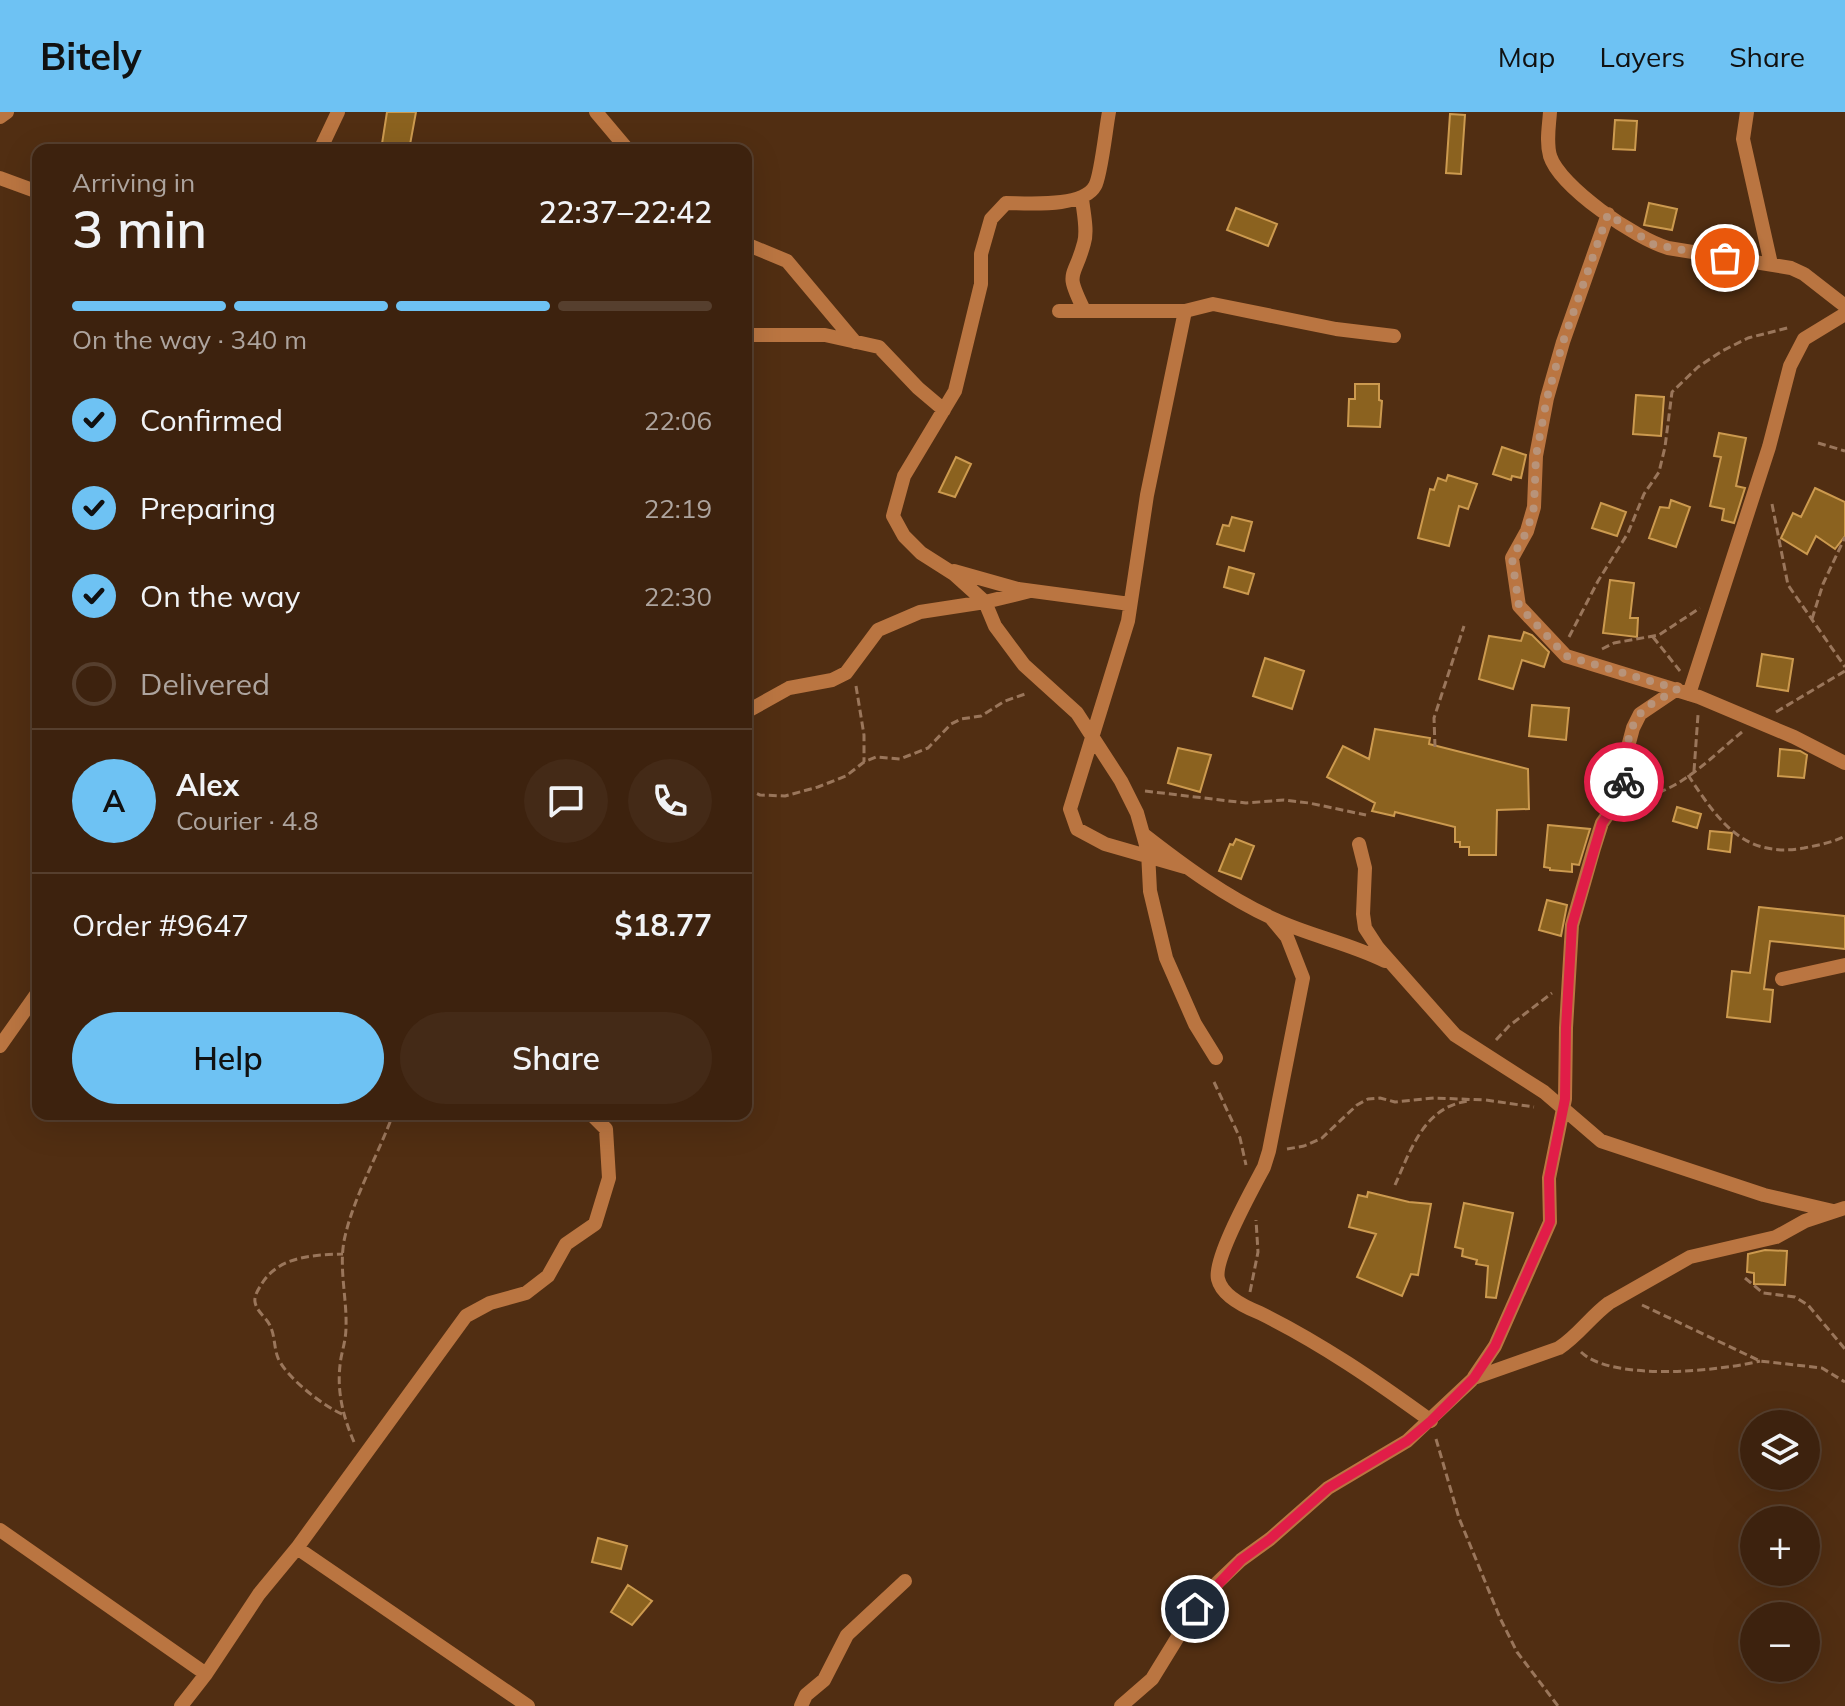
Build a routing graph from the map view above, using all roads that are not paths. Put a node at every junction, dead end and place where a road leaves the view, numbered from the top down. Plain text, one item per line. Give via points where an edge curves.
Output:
1 (7, 112) edge
2 (338, 112) edge
3 (596, 112) edge
4 (1109, 112) edge
5 (1550, 112) edge
6 (1747, 112) edge
7 (0, 117) edge
8 (323, 144) edge
9 (623, 144) edge
10 (0, 178) edge
11 (32, 190) edge
12 (1082, 198) junction
13 (1608, 214) junction
14 (752, 246) edge
15 (1771, 264) junction
16 (1845, 306) edge
17 (1084, 310) junction
18 (1059, 311) dead end
19 (1185, 311) junction
20 (1845, 314) edge
21 (752, 335) edge
22 (1394, 336) dead end
23 (855, 342) junction
24 (944, 410) junction
25 (946, 569) junction
26 (1030, 591) junction
27 (985, 602) junction
28 (1130, 604) junction
29 (1688, 689) junction
30 (752, 709) edge
31 (1093, 739) junction
32 (1845, 763) edge
33 (1143, 834) junction
34 (1359, 844) dead end
35 (1148, 855) junction
36 (1185, 867) junction
37 (1272, 919) junction
38 (1393, 965) junction
39 (1845, 965) edge
40 (1782, 979) dead end
41 (32, 1001) edge
42 (0, 1046) edge
43 (1216, 1058) dead end
44 (1563, 1111) junction
45 (597, 1120) edge
46 (1839, 1209) edge
47 (1474, 1378) junction
48 (1431, 1421) junction
49 (0, 1530) edge
50 (297, 1548) junction
51 (905, 1581) dead end
52 (206, 1674) junction
53 (181, 1706) edge
54 (528, 1706) edge
55 (801, 1706) edge
56 (1121, 1706) edge

1 - 7 street
2 - 8 street
3 - 9 street
4 - 12 street via 1095,187
5 - 13 street via 1551,159 1563,179
6 - 15 street via 1743,139
10 - 11 street
12 - 17 street via 1085,241 1071,273
12 - 24 street via 1006,203 991,219 955,391
13 - 15 street via 1652,244
13 - 29 street via 1547,398 1536,456 1534,507 1512,558 1519,606 1566,656
14 - 23 street via 787,261
15 - 16 street via 1804,274
17 - 18 street
17 - 19 street
19 - 22 street via 1213,304
19 - 28 street
20 - 29 street via 1804,339 1790,366 1769,447
21 - 23 street via 825,335
23 - 24 street via 879,347
24 - 25 street via 904,476 893,516 921,553
25 - 26 street
25 - 27 street
26 - 27 street
26 - 28 street
27 - 30 street via 920,612 878,630 846,673 789,688
27 - 31 street via 995,626 1024,665 1077,713
28 - 31 street
29 - 32 street
29 - 44 street via 1640,714 1620,797 1602,823 1594,848 1572,925
31 - 33 street via 1125,788
31 - 35 street via 1070,809 1077,829 1105,844
33 - 35 street
33 - 36 street
34 - 38 street via 1365,868 1365,928
35 - 36 street
35 - 43 street via 1150,891 1166,958
36 - 37 street
37 - 38 street via 1357,947
37 - 48 street via 1287,937 1303,978 1269,1151 1219,1263 1218,1281 1230,1296 1363,1372
38 - 44 street via 1455,1035
39 - 40 street
41 - 42 street
44 - 46 street via 1601,1141 1764,1195
44 - 47 street via 1549,1178 1550,1222 1495,1346
45 - 50 street via 606,1129 609,1178 595,1224 566,1244 548,1276 526,1293 466,1316
46 - 47 street via 1776,1237 1690,1257 1597,1312 1559,1348
47 - 48 street
48 - 56 street via 1328,1488 1241,1560 1195,1609 1152,1679
49 - 52 street
50 - 52 street
50 - 54 street
51 - 55 street via 847,1635 824,1680
52 - 53 street

